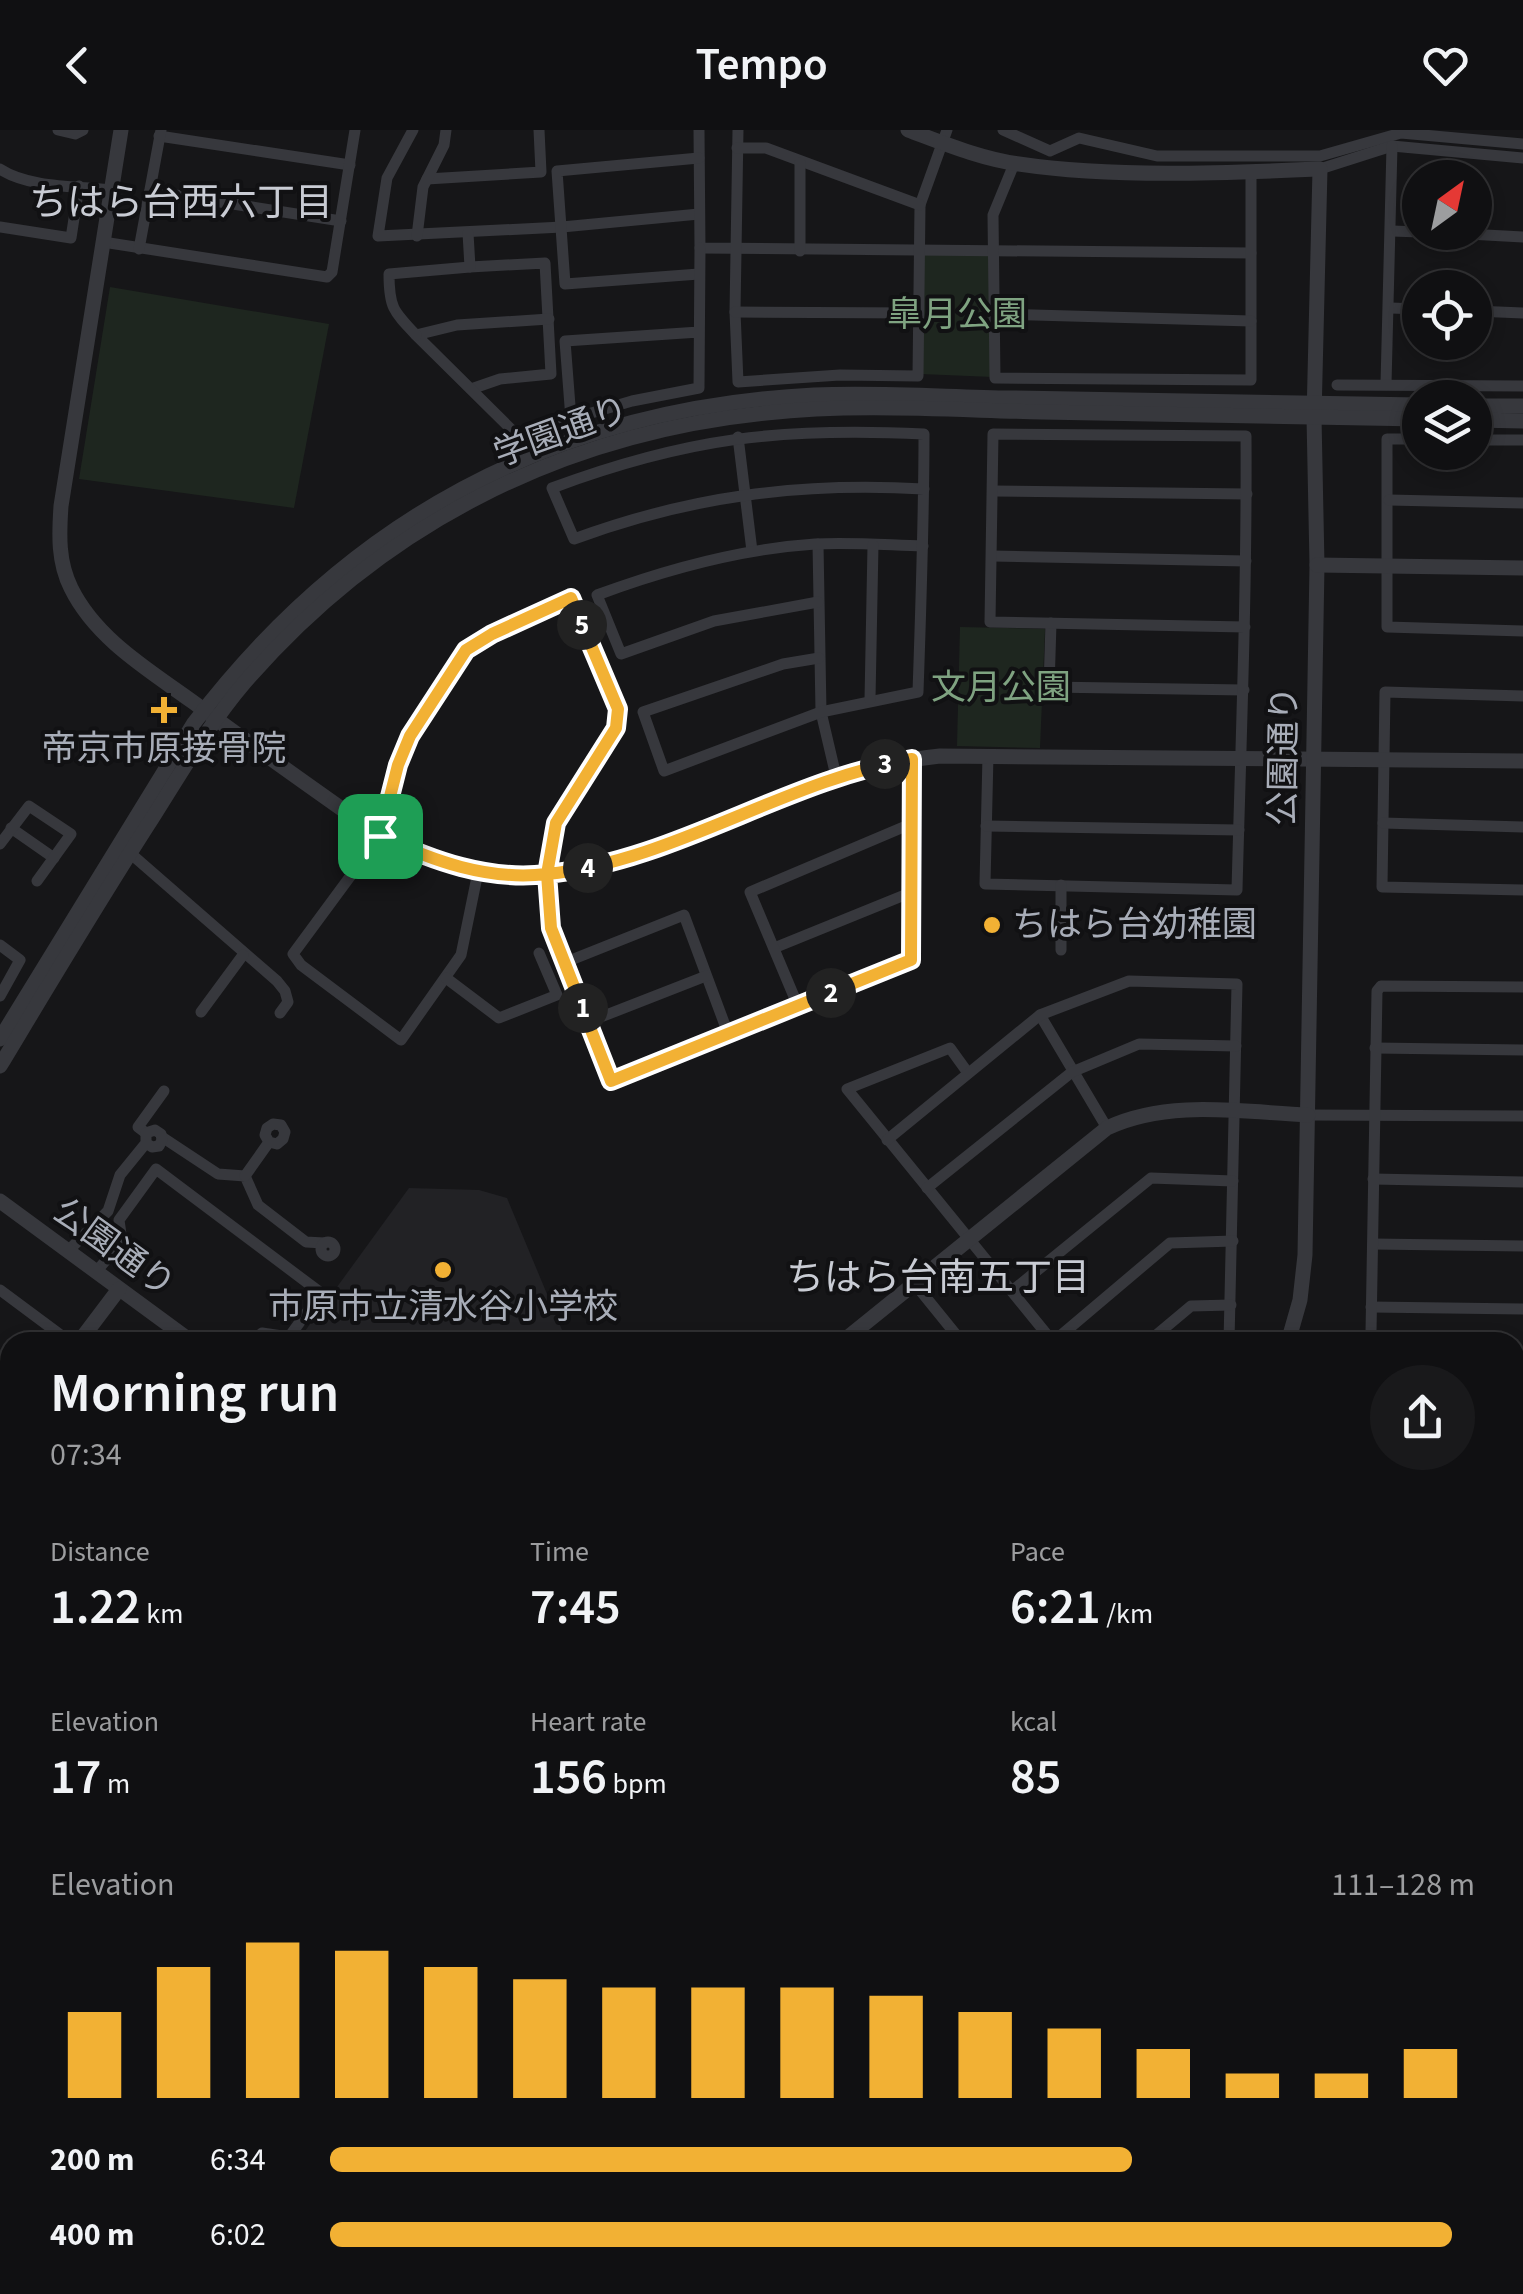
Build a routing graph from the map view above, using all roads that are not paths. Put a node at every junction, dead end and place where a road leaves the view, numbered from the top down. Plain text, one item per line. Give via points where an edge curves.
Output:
1 (58, 130) edge
2 (83, 130) edge
3 (121, 130) edge
4 (355, 130) edge
5 (413, 130) edge
6 (446, 130) edge
7 (539, 130) edge
8 (700, 130) edge
9 (738, 130) edge
10 (908, 130) edge
11 (1003, 130) edge
12 (160, 133) edge
13 (944, 136) edge
14 (1523, 144) edge
15 (1392, 146) junction
16 (738, 148) junction
17 (700, 158) junction
18 (1523, 158) edge
19 (800, 163) junction
20 (1014, 164) junction
21 (350, 165) junction
22 (1320, 168) junction
23 (0, 169) edge
24 (1251, 172) junction
25 (427, 179) junction
26 (79, 186) junction
27 (111, 190) junction
28 (150, 191) junction
29 (920, 205) junction
30 (700, 214) junction
31 (340, 221) junction
32 (0, 227) edge
33 (562, 227) junction
34 (1392, 230) junction
35 (1402, 231) edge
36 (468, 233) junction
37 (1492, 235) edge
38 (417, 236) junction
39 (1523, 237) edge
40 (103, 242) junction
41 (700, 248) junction
42 (140, 249) junction
43 (736, 249) junction
44 (918, 250) junction
45 (991, 250) junction
46 (800, 251) junction
47 (1251, 253) junction
48 (470, 267) junction
49 (700, 274) junction
50 (1390, 308) junction
51 (1402, 308) edge
52 (1492, 311) edge
53 (735, 312) junction
54 (1523, 312) edge
55 (918, 313) junction
56 (996, 314) junction
57 (550, 318) junction
58 (1251, 321) junction
59 (699, 332) junction
60 (416, 335) junction
61 (1386, 384) junction
62 (1337, 385) dead end
63 (1523, 386) edge
64 (471, 389) junction
65 (1402, 406) edge
66 (1492, 406) edge
67 (1523, 406) edge
68 (1314, 410) junction
69 (1402, 417) edge
70 (572, 419) junction
71 (1492, 420) edge
72 (1523, 420) edge
73 (738, 437) junction
74 (1402, 439) edge
75 (1492, 440) edge
76 (1523, 440) edge
77 (924, 489) junction
78 (993, 491) junction
79 (745, 493) junction
80 (1247, 494) junction
81 (1389, 500) junction
82 (1523, 503) edge
83 (818, 544) junction
84 (874, 545) junction
85 (923, 546) junction
86 (752, 551) junction
87 (992, 556) junction
88 (1246, 561) junction
89 (1316, 565) junction
90 (1388, 566) junction
91 (1523, 568) edge
92 (818, 602) junction
93 (1051, 623) junction
94 (1245, 626) junction
95 (1523, 631) edge
96 (819, 658) junction
97 (1244, 690) junction
98 (1523, 696) edge
99 (870, 699) junction
100 (821, 712) junction
101 (210, 715) junction
102 (988, 756) junction
103 (1243, 756) junction
104 (1314, 757) junction
105 (1384, 758) junction
106 (912, 759) junction
107 (1523, 760) edge
108 (836, 776) junction
109 (1383, 823) junction
110 (913, 824) junction
111 (986, 826) junction
112 (1523, 827) edge
113 (12, 828) junction
114 (1239, 830) junction
115 (380, 836) junction
116 (0, 844) edge
117 (130, 852) junction
118 (54, 858) junction
119 (478, 872) junction
120 (547, 874) junction
121 (37, 881) dead end
122 (1061, 885) junction
123 (1523, 890) edge
124 (912, 892) junction
125 (0, 945) edge
126 (774, 948) junction
127 (1062, 950) dead end
128 (539, 952) dead end
129 (244, 954) junction
130 (566, 962) junction
131 (706, 976) junction
132 (446, 978) junction
133 (1523, 987) edge
134 (0, 996) edge
135 (798, 1006) junction
136 (201, 1012) dead end
137 (280, 1013) dead end
138 (1040, 1015) junction
139 (588, 1022) junction
140 (729, 1036) junction
141 (0, 1038) edge
142 (1236, 1046) junction
143 (1375, 1048) junction
144 (1523, 1050) edge
145 (0, 1066) edge
146 (1072, 1072) junction
147 (968, 1073) junction
148 (164, 1091) dead end
149 (1234, 1112) junction
150 (1374, 1114) junction
151 (1308, 1115) junction
152 (1523, 1116) edge
153 (1107, 1128) junction
154 (146, 1138) junction
155 (887, 1140) junction
156 (269, 1142) dead end
157 (244, 1176) junction
158 (1374, 1179) junction
159 (1233, 1180) junction
160 (1523, 1182) edge
161 (927, 1188) junction
162 (0, 1201) edge
163 (1232, 1240) junction
164 (969, 1241) junction
165 (324, 1243) dead end
166 (1373, 1244) junction
167 (1523, 1246) edge
168 (68, 1251) junction
169 (96, 1272) junction
170 (915, 1284) junction
171 (119, 1288) junction
172 (0, 1290) edge
173 (1012, 1291) junction
174 (1231, 1304) junction
175 (1372, 1307) junction
176 (1523, 1309) edge
177 (57, 1332) edge
178 (86, 1332) edge
179 (178, 1332) edge
180 (292, 1332) edge
181 (855, 1332) edge
182 (950, 1332) edge
183 (1045, 1332) edge
184 (1065, 1332) edge
185 (1160, 1332) edge
186 (1229, 1332) edge
187 (1290, 1332) edge
188 (1371, 1332) edge

1 - 2 street
3 - 27 street
4 - 21 street
5 - 38 street via 387,178 378,236
6 - 25 street
7 - 25 street via 541,172
8 - 17 street
9 - 16 street
10 - 13 street
11 - 14 street via 1050,151 1078,138 1157,156 1320,156 1400,133
12 - 21 street
12 - 28 street
13 - 20 street
13 - 29 street
15 - 18 street
15 - 22 street
15 - 34 street
16 - 19 street via 766,148
16 - 43 street
17 - 30 street
17 - 33 street via 557,170
19 - 29 street
19 - 46 street
20 - 24 street
20 - 45 street via 992,215
21 - 31 street
22 - 24 street
22 - 68 street, 公園通り
23 - 26 street via 36,182
24 - 47 street
25 - 38 street
26 - 27 street
26 - 32 street via 71,238
27 - 40 street
28 - 31 street
28 - 42 street
29 - 44 street
30 - 33 street
30 - 41 street
31 - 42 street via 327,277
33 - 36 street
33 - 49 street via 565,284
34 - 35 street
34 - 50 street
36 - 38 street
36 - 48 street
37 - 39 street
40 - 42 street
40 - 101 street via 59,544 69,585 94,621
41 - 43 street
41 - 49 street
43 - 46 street
43 - 53 street
44 - 45 street
44 - 46 street
44 - 55 street
45 - 47 street
45 - 56 street
47 - 58 street
48 - 57 street via 546,263
48 - 60 street via 389,274 394,312
49 - 59 street
50 - 51 street
50 - 61 street
52 - 54 street
53 - 55 street
53 - 55 street via 738,382 918,376
56 - 58 street
56 - 58 street via 995,378 1251,380
57 - 60 street
57 - 64 street via 551,374 500,378
59 - 70 street via 699,388
59 - 70 street via 565,341
60 - 64 street
61 - 62 street
61 - 63 street
64 - 70 street via 521,439
65 - 68 street, 学園通り
66 - 67 street
68 - 69 street, 学園通り
68 - 89 street, 公園通り
68 - 101 street, 学園通り via 808,410 656,430 510,480 396,544 332,594
71 - 72 street
73 - 77 street via 816,430 924,434
73 - 79 street
73 - 79 street via 654,454 552,488 574,539
74 - 81 street via 1387,439
75 - 76 street
77 - 79 street
77 - 85 street
78 - 80 street
78 - 80 street via 994,434 1246,436
78 - 87 street
79 - 86 street
80 - 88 street
81 - 82 street
81 - 90 street
83 - 84 street
83 - 86 street
83 - 92 street
84 - 85 street
84 - 99 street
85 - 99 street via 918,692
86 - 92 street via 596,595 621,654 714,620
87 - 88 street
87 - 93 street via 990,622
88 - 94 street
89 - 90 street
89 - 104 street, 公園通り
90 - 91 street
90 - 95 street via 1386,627
92 - 96 street
93 - 94 street
93 - 97 street via 1049,686
94 - 97 street
96 - 100 street
96 - 100 street via 643,712 664,771
97 - 103 street
98 - 105 street via 1385,692
99 - 100 street
100 - 108 street
101 - 115 street
101 - 117 street, 学園通り
101 - 141 street, 学園通り
102 - 103 street
102 - 106 street
102 - 111 street
103 - 104 street
103 - 114 street
104 - 105 street
104 - 151 street, 公園通り
105 - 107 street
105 - 109 street
106 - 108 street
106 - 110 street
108 - 120 street via 604,865
109 - 112 street
109 - 123 street via 1382,887
110 - 124 street
110 - 126 street via 750,892
111 - 114 street
111 - 122 street via 985,884
113 - 116 street
113 - 118 street
113 - 118 street via 29,806 71,834
114 - 122 street via 1238,890
115 - 119 street
115 - 120 street via 410,736 466,650 571,598 618,709 616,728 556,823
115 - 132 street via 293,954 401,1040
117 - 129 street
117 - 145 street, 学園通り
118 - 121 street
119 - 120 street
119 - 132 street via 461,956
120 - 130 street via 551,928
122 - 127 street
124 - 126 street
124 - 135 street via 911,960
125 - 134 street via 20,960
126 - 135 street
128 - 132 street via 557,995 499,1018
129 - 136 street
129 - 137 street via 286,992
130 - 131 street via 684,916
130 - 139 street
131 - 139 street
131 - 140 street
133 - 143 street via 1381,986
135 - 140 street
138 - 142 street via 1130,981 1236,984
138 - 146 street
138 - 147 street
139 - 140 street via 611,1081
142 - 146 street via 1138,1044
142 - 149 street
143 - 144 street
143 - 150 street
146 - 153 street
146 - 161 street
147 - 155 street
147 - 155 street via 950,1048 847,1089
148 - 154 street via 138,1126
149 - 151 street
149 - 153 street via 1161,1112
149 - 159 street
150 - 151 street
150 - 152 street
150 - 158 street
151 - 187 street, 公園通り via 1303,1278
153 - 164 street
154 - 157 street via 152,1147 162,1137 218,1174
154 - 168 street via 120,1176 108,1211
155 - 161 street
156 - 157 street
157 - 165 street via 258,1206 306,1242
158 - 160 street
158 - 166 street
159 - 163 street
159 - 173 street via 1152,1178
161 - 164 street
162 - 168 street, 公園通り
163 - 174 street
163 - 184 street via 1170,1242
164 - 170 street
164 - 173 street
166 - 167 street
166 - 175 street
168 - 169 street, 公園通り
169 - 171 street, 公園通り
169 - 180 street via 122,1241 120,1220 156,1170 322,1293
170 - 181 street
170 - 182 street
171 - 178 street
171 - 179 street, 公園通り
172 - 177 street
173 - 183 street
174 - 185 street via 1192,1306
174 - 186 street
175 - 176 street
175 - 188 street

